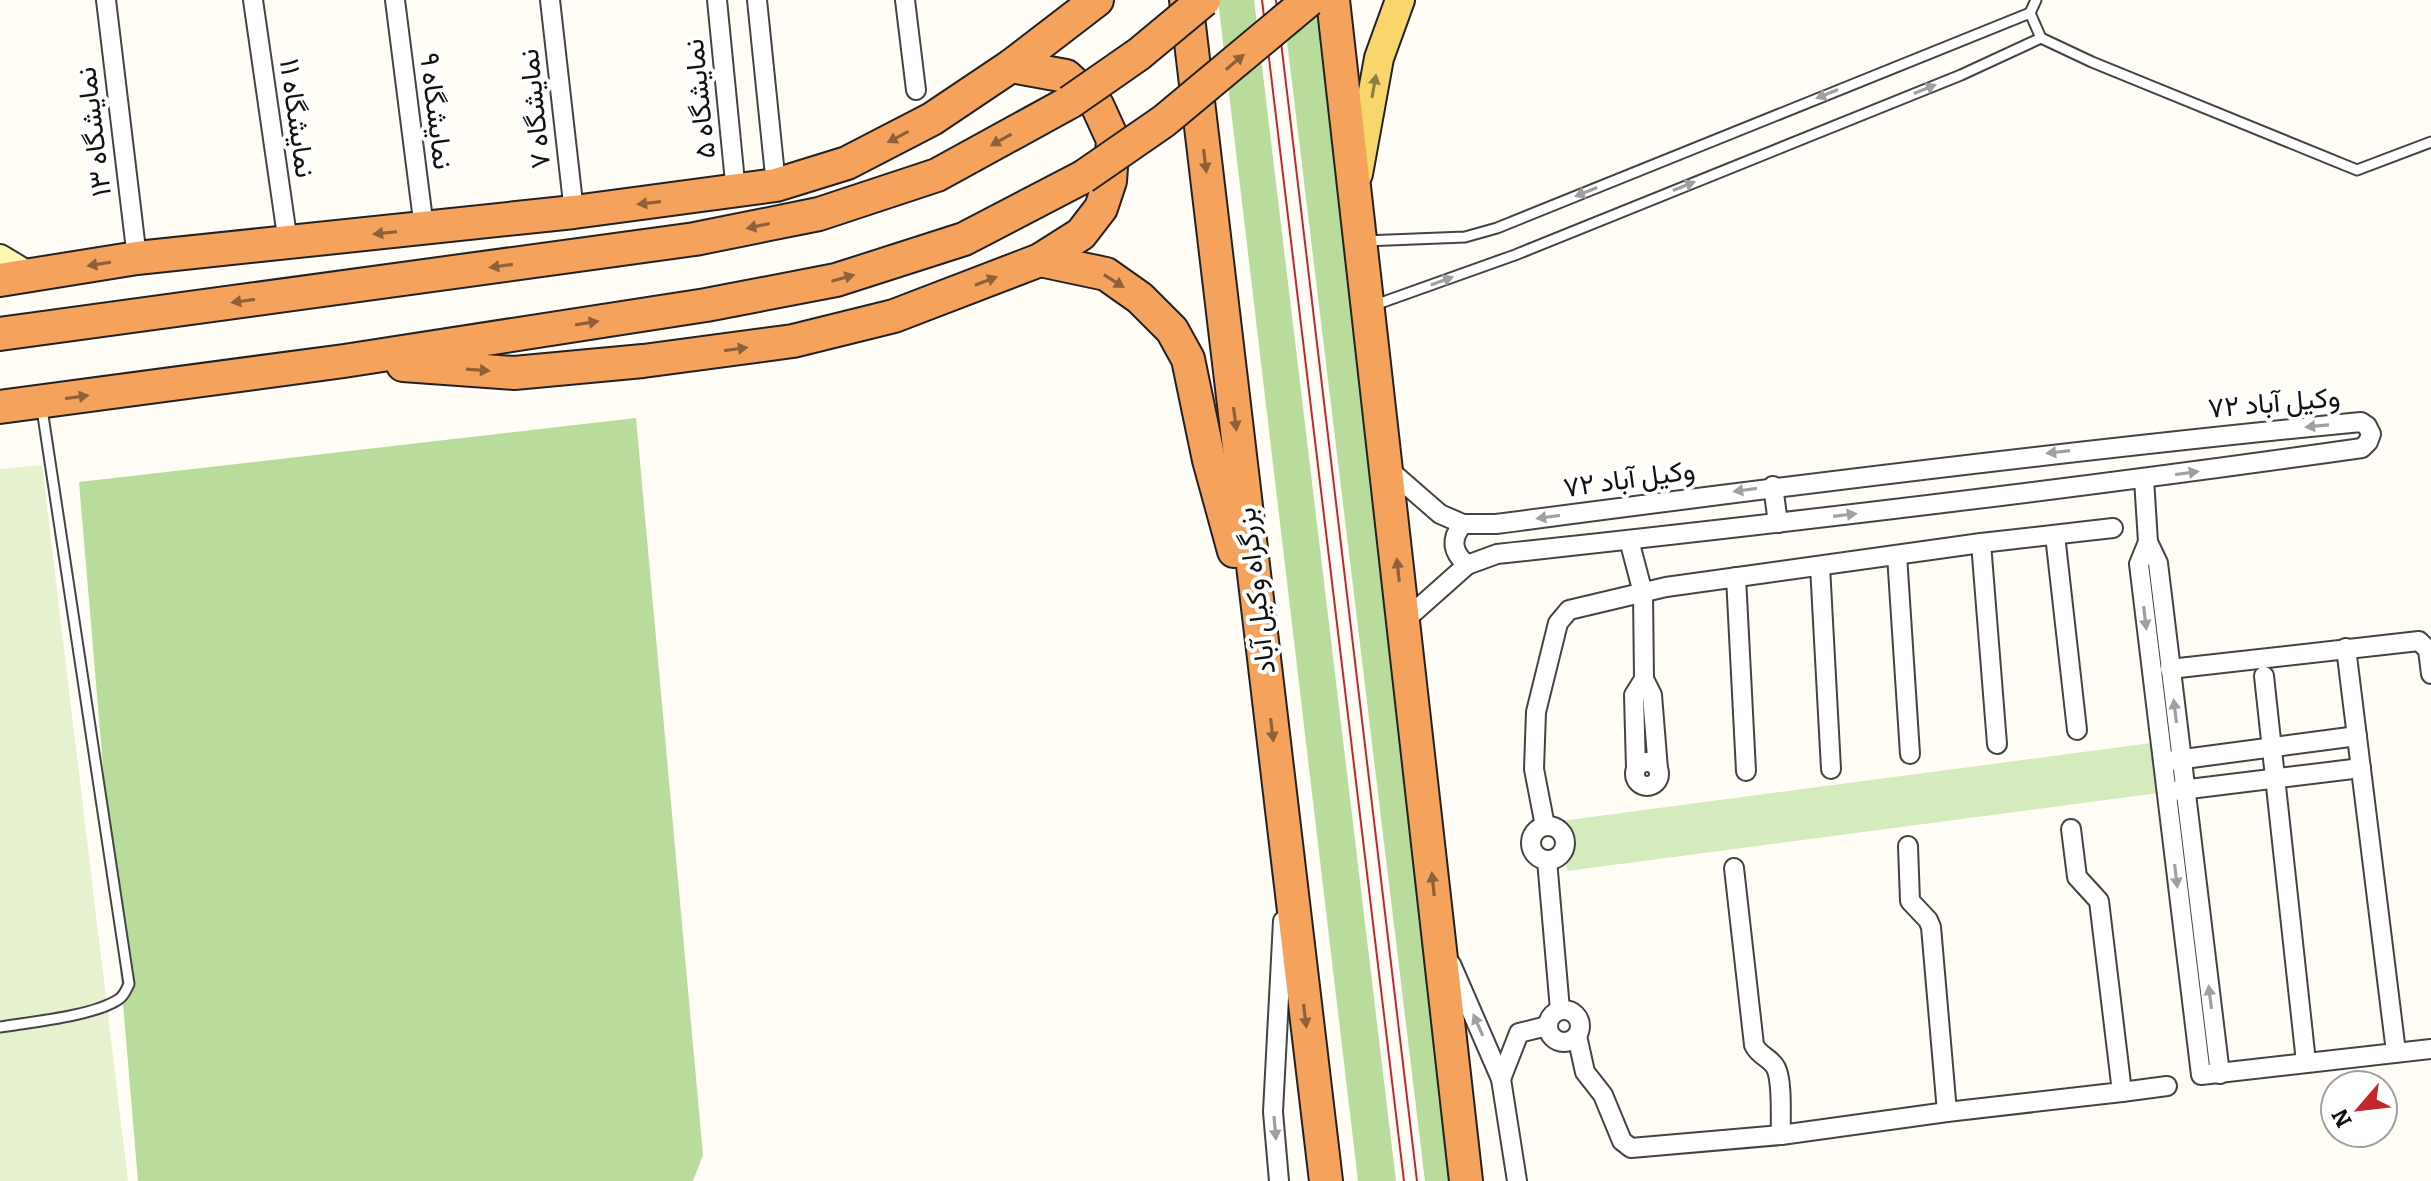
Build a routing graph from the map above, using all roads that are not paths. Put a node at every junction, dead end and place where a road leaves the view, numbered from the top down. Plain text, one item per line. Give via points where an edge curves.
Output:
1 (106, 0) edge
2 (253, 0) edge
3 (395, 0) edge
4 (550, 0) edge
5 (717, 0) edge
6 (757, 0) edge
7 (905, 0) edge
8 (1097, 0) edge
9 (1186, 0) edge
10 (1204, 0) edge
11 (1309, 0) edge
12 (1333, 0) edge
13 (1400, 0) edge
14 (2036, 0) edge
15 (2030, 13) junction
16 (2041, 38) junction
17 (1011, 66) junction
18 (916, 90) dead end
19 (2431, 142) edge
20 (776, 185) junction
21 (1356, 191) junction
22 (736, 192) junction
23 (574, 212) junction
24 (424, 228) junction
25 (1361, 242) junction
26 (288, 243) junction
27 (0, 258) edge
28 (137, 258) junction
29 (1040, 260) junction
30 (9, 282) edge
31 (1369, 307) junction
32 (0, 334) edge
33 (344, 361) junction
34 (41, 401) junction
35 (0, 407) edge
36 (1386, 467) junction
37 (2144, 479) junction
38 (1773, 486) junction
39 (1778, 523) junction
40 (1463, 524) junction
41 (2113, 528) dead end
42 (2055, 535) junction
43 (1629, 540) junction
44 (2148, 542) junction
45 (1981, 543) junction
46 (1897, 555) junction
47 (1467, 565) junction
48 (1820, 566) junction
49 (1736, 577) junction
50 (1643, 593) junction
51 (1404, 621) junction
52 (2346, 648) junction
53 (1262, 652) junction
54 (2170, 669) junction
55 (2431, 674) edge
56 (2264, 676) dead end
57 (1644, 679) junction
58 (2077, 730) dead end
59 (2357, 736) junction
60 (1997, 744) dead end
61 (2272, 748) junction
62 (1910, 754) dead end
63 (2181, 759) junction
64 (2162, 762) junction
65 (2361, 768) junction
66 (1831, 769) dead end
67 (1746, 771) dead end
68 (2276, 779) junction
69 (2176, 791) junction
70 (2071, 829) dead end
71 (1908, 846) dead end
72 (1286, 855) junction
73 (1734, 868) dead end
74 (1439, 937) junction
75 (1560, 1010) junction
76 (1448, 1018) junction
77 (1547, 1026) junction
78 (0, 1027) edge
79 (1577, 1036) junction
80 (2431, 1049) edge
81 (2396, 1052) junction
82 (1309, 1053) junction
83 (2306, 1062) junction
84 (2220, 1074) junction
85 (1501, 1079) junction
86 (2167, 1086) dead end
87 (2122, 1092) junction
88 (1947, 1112) junction
89 (1781, 1135) junction
90 (1279, 1181) edge
91 (1310, 1181) edge
92 (1326, 1181) edge
93 (1466, 1181) edge
94 (1488, 1181) edge
95 (1517, 1181) edge

1 - 28 street, نمایشگاه ۱۳
2 - 26 street, نمایشگاه ۱۱
3 - 24 street, نمایشگاه ۹
4 - 23 street, نمایشگاه ۷
5 - 22 street, نمایشگاه ۵
6 - 20 street
7 - 18 street
8 - 17 highway
9 -> 53 highway, بزرگراه وکیل آباد
10 -> 32 highway, bridge via 1070,102 937,175 819,214 695,239
33 -> 11 highway, bridge via 836,280 964,239 1083,177 1164,121
12 - 21 highway
21 -> 13 main road via 1379,58
14 - 15 lane
15 - 16 lane
15 -> 25 lane via 1497,228 1465,237
16 - 19 lane via 2357,170
31 -> 16 lane via 1529,249
17 -> 20 highway via 932,119 847,163
17 - 29 highway via 1066,76 1097,105 1113,140 1110,181 1101,208 1081,234
20 - 22 highway
21 - 25 highway
22 -> 23 highway
23 - 24 highway
24 -> 26 highway
25 - 31 highway
26 - 28 highway
27 - 30 street
28 -> 30 highway
33 -> 29 highway via 514,373 793,341 894,316
29 -> 53 highway via 1106,274 1172,330 1188,359 1209,460
31 - 36 highway
34 -> 33 highway
34 - 35 highway
34 - 78 lane via 129,984 118,1001
36 - 40 street via 1440,514
51 -> 36 highway
37 -> 38 street, ۷۲ وکیل آباد via 2362,448 2371,434 2361,422
39 -> 37 street, ۷۲ وکیل آباد
37 - 44 street
38 - 39 street
38 -> 40 street, ۷۲ وکیل آباد via 1496,524
39 - 43 street, ۷۲ وکیل آباد
40 - 47 street via 1453,546
41 - 42 street
42 - 45 street
42 - 58 street
43 - 47 street, ۷۲ وکیل آباد via 1497,554
43 - 50 street
44 - 54 street via 2158,563
44 -> 64 street via 2139,564
45 - 46 street
45 - 60 street
46 - 48 street
46 - 62 street
47 - 51 street, ۷۲ وکیل آباد
48 - 49 street
48 - 66 street
49 - 50 street
49 - 67 street
50 - 57 street
50 - 75 street via 1569,610 1558,623 1536,712 1534,769 1545,826 1558,828 1565,843 1560,855 1547,860
74 -> 51 highway
52 - 54 street
52 - 55 street via 2419,641 2428,650
52 - 59 street
53 -> 72 highway, بزرگراه وکیل آباد
63 -> 54 street
56 - 61 street
57 - 57 street via 1652,695 1659,776 1643,786 1637,782 1634,695
59 - 61 street
59 - 65 street
61 - 63 street
61 - 68 street
63 - 64 street
63 - 69 street
64 - 69 street
65 - 68 street
65 - 81 street
68 - 69 street
68 - 83 street
84 -> 69 street
69 -> 84 street via 2200,1073
70 - 87 street via 2077,877 2099,901
71 - 88 street via 1910,901 1931,927
72 -> 82 highway, بزرگراه وکیل آباد
72 -> 90 street via 1273,1112
73 - 89 street via 1754,1045 1778,1073
74 - 76 highway
85 -> 74 street
75 - 77 street
75 - 79 street via 1577,1017
76 - 93 highway
76 - 94 highway
77 - 79 street via 1559,1041
77 - 85 street via 1519,1033
79 - 89 street via 1585,1072 1603,1095 1626,1146
80 - 81 street
81 - 83 street
82 - 91 highway
82 - 92 highway, بزرگراه وکیل آباد
83 - 84 street
85 - 95 street
86 - 87 street
87 - 88 street
88 - 89 street

